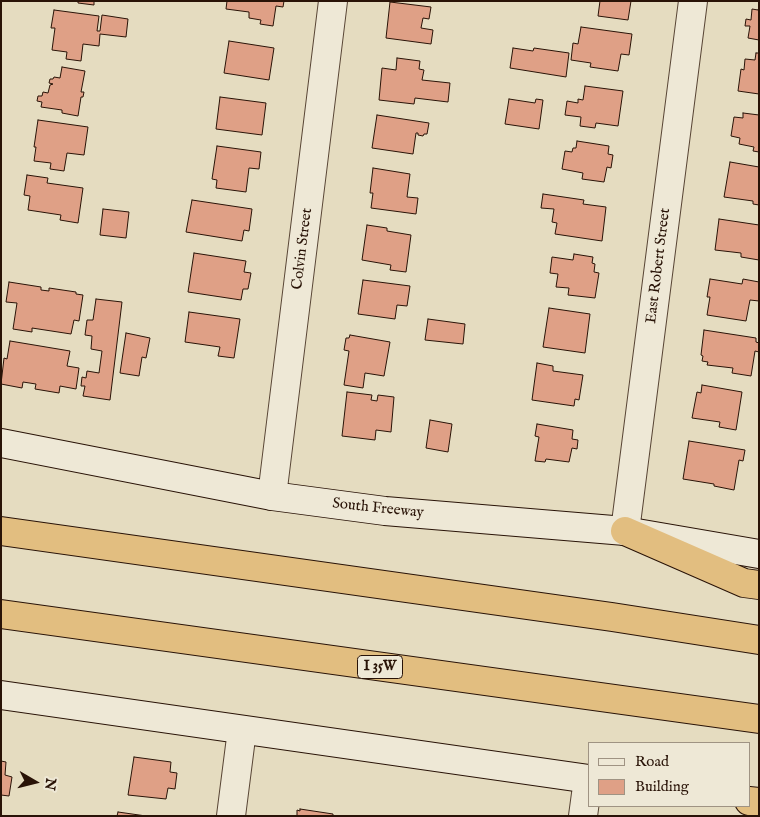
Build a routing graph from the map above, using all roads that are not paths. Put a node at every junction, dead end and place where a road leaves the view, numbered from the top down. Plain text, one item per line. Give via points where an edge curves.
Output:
1 (333, 1) edge
2 (693, 1) edge
3 (1, 442) edge
4 (272, 496) junction
5 (625, 531) junction
6 (1, 532) edge
7 (759, 554) edge
8 (759, 586) edge
9 (1, 614) edge
10 (759, 640) edge
11 (1, 695) edge
12 (759, 720) edge
13 (242, 730) junction
14 (588, 779) edge
15 (588, 785) edge
16 (231, 816) edge
17 (583, 816) edge

1 - 4 main road, Colvin Street
2 - 5 main road, East Robert Street
3 - 4 main road, South Freeway
4 - 5 main road, South Freeway via 385,511
5 - 7 main road, South Freeway
5 - 8 highway via 744,583
6 - 10 highway via 612,616
9 - 12 highway, I 35W
11 - 13 main road
13 - 14 main road
13 - 16 main road
15 - 17 main road

